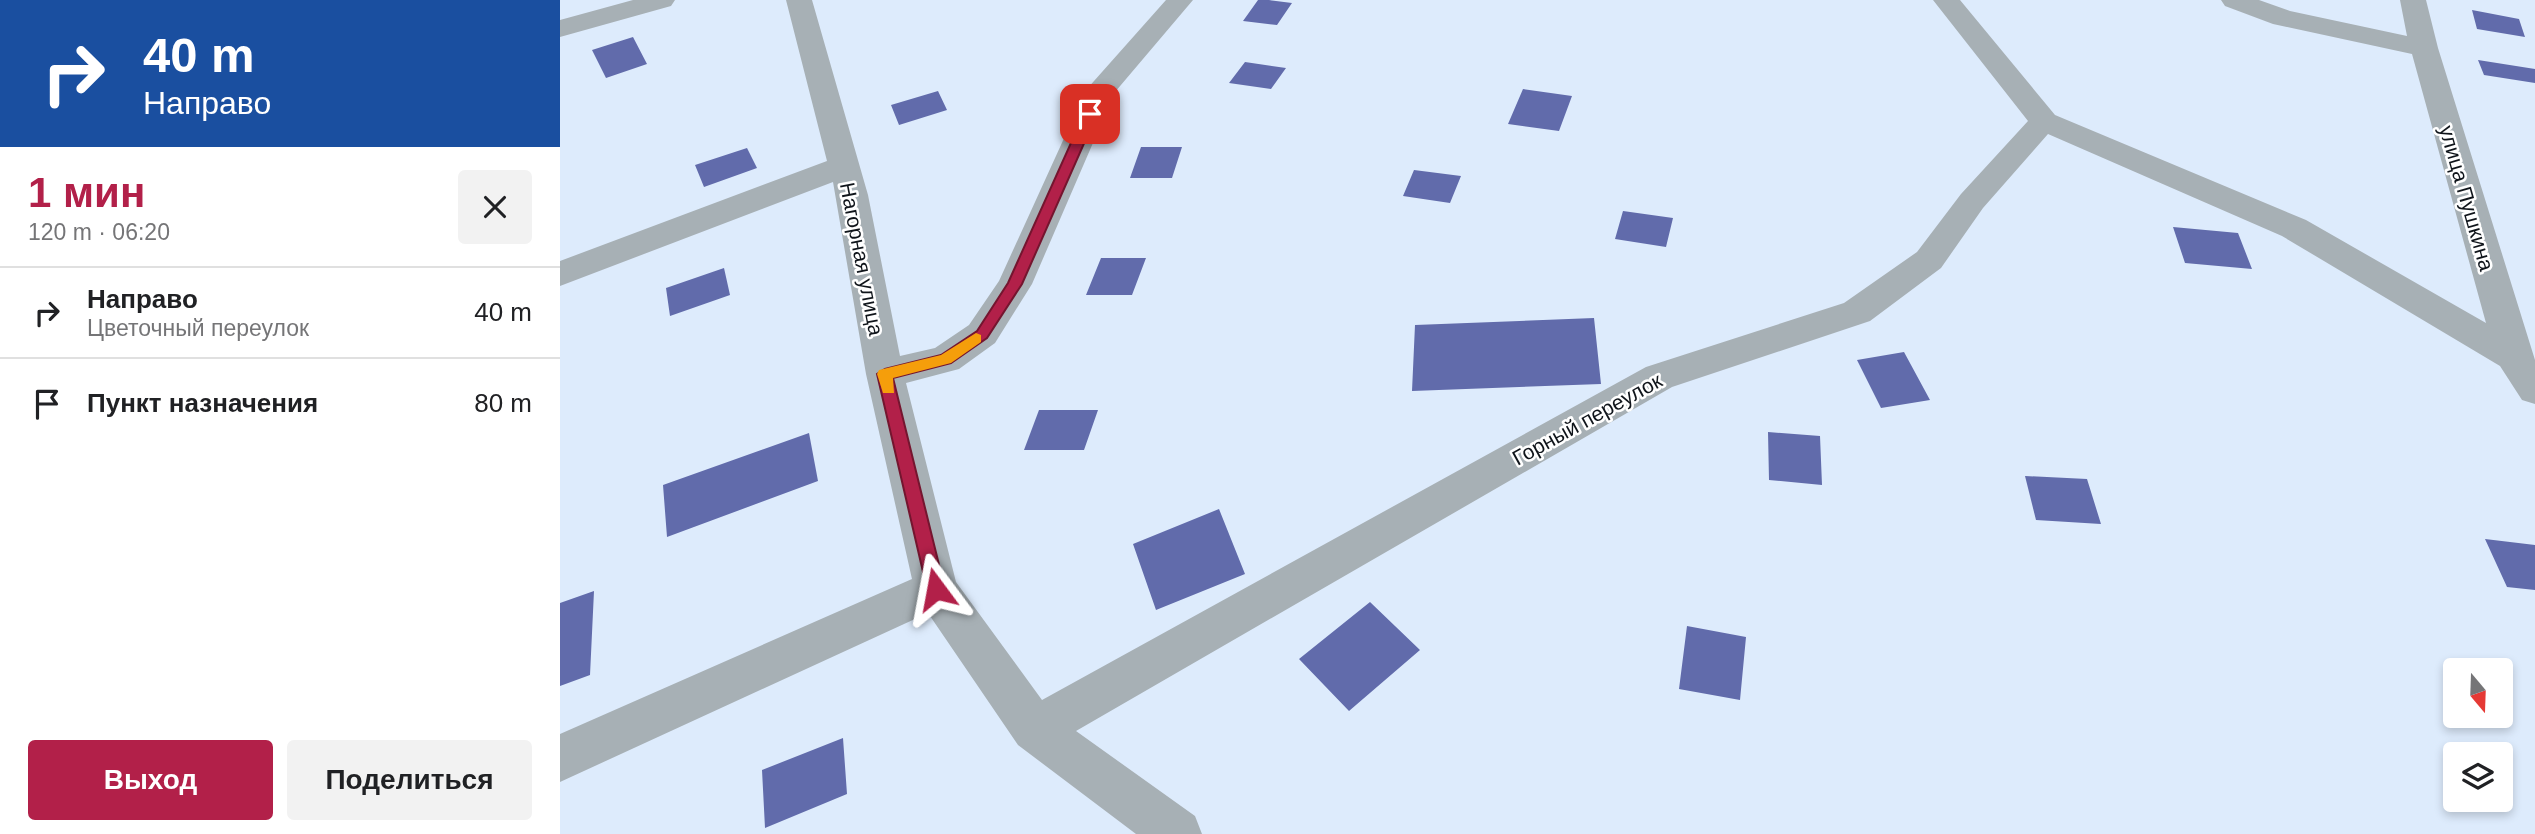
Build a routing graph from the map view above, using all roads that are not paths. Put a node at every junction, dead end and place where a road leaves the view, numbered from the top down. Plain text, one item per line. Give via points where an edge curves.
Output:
1 (662, 0) edge
2 (799, 0) edge
3 (1180, 0) edge
4 (1946, 0) edge
5 (2235, 0) edge
6 (2413, 0) edge
7 (560, 29) edge
8 (2424, 48) junction
9 (2044, 121) junction
10 (844, 166) junction
11 (560, 274) edge
12 (2513, 356) junction
13 (885, 374) junction
14 (2535, 390) edge
15 (936, 589) junction
16 (1035, 729) junction
17 (560, 758) edge
18 (1177, 834) edge

1 - 7 street
2 - 10 street, Нагорная улица
3 - 13 street via 1101,90 1015,284 982,334 946,359
4 - 9 street
5 - 8 street via 2283,18
6 - 8 street, улица Пушкина
8 - 12 street, улица Пушкина
9 - 12 street via 2294,228
9 - 16 street, Горный переулок via 1972,201 1929,260 1857,312 1659,377
10 - 11 street
10 - 13 street, Нагорная улица
12 - 14 street, улица Пушкина
13 - 15 street, Нагорная улица
15 - 16 street, Нагорная улица
15 - 17 street
16 - 18 street, Нагорная улица

